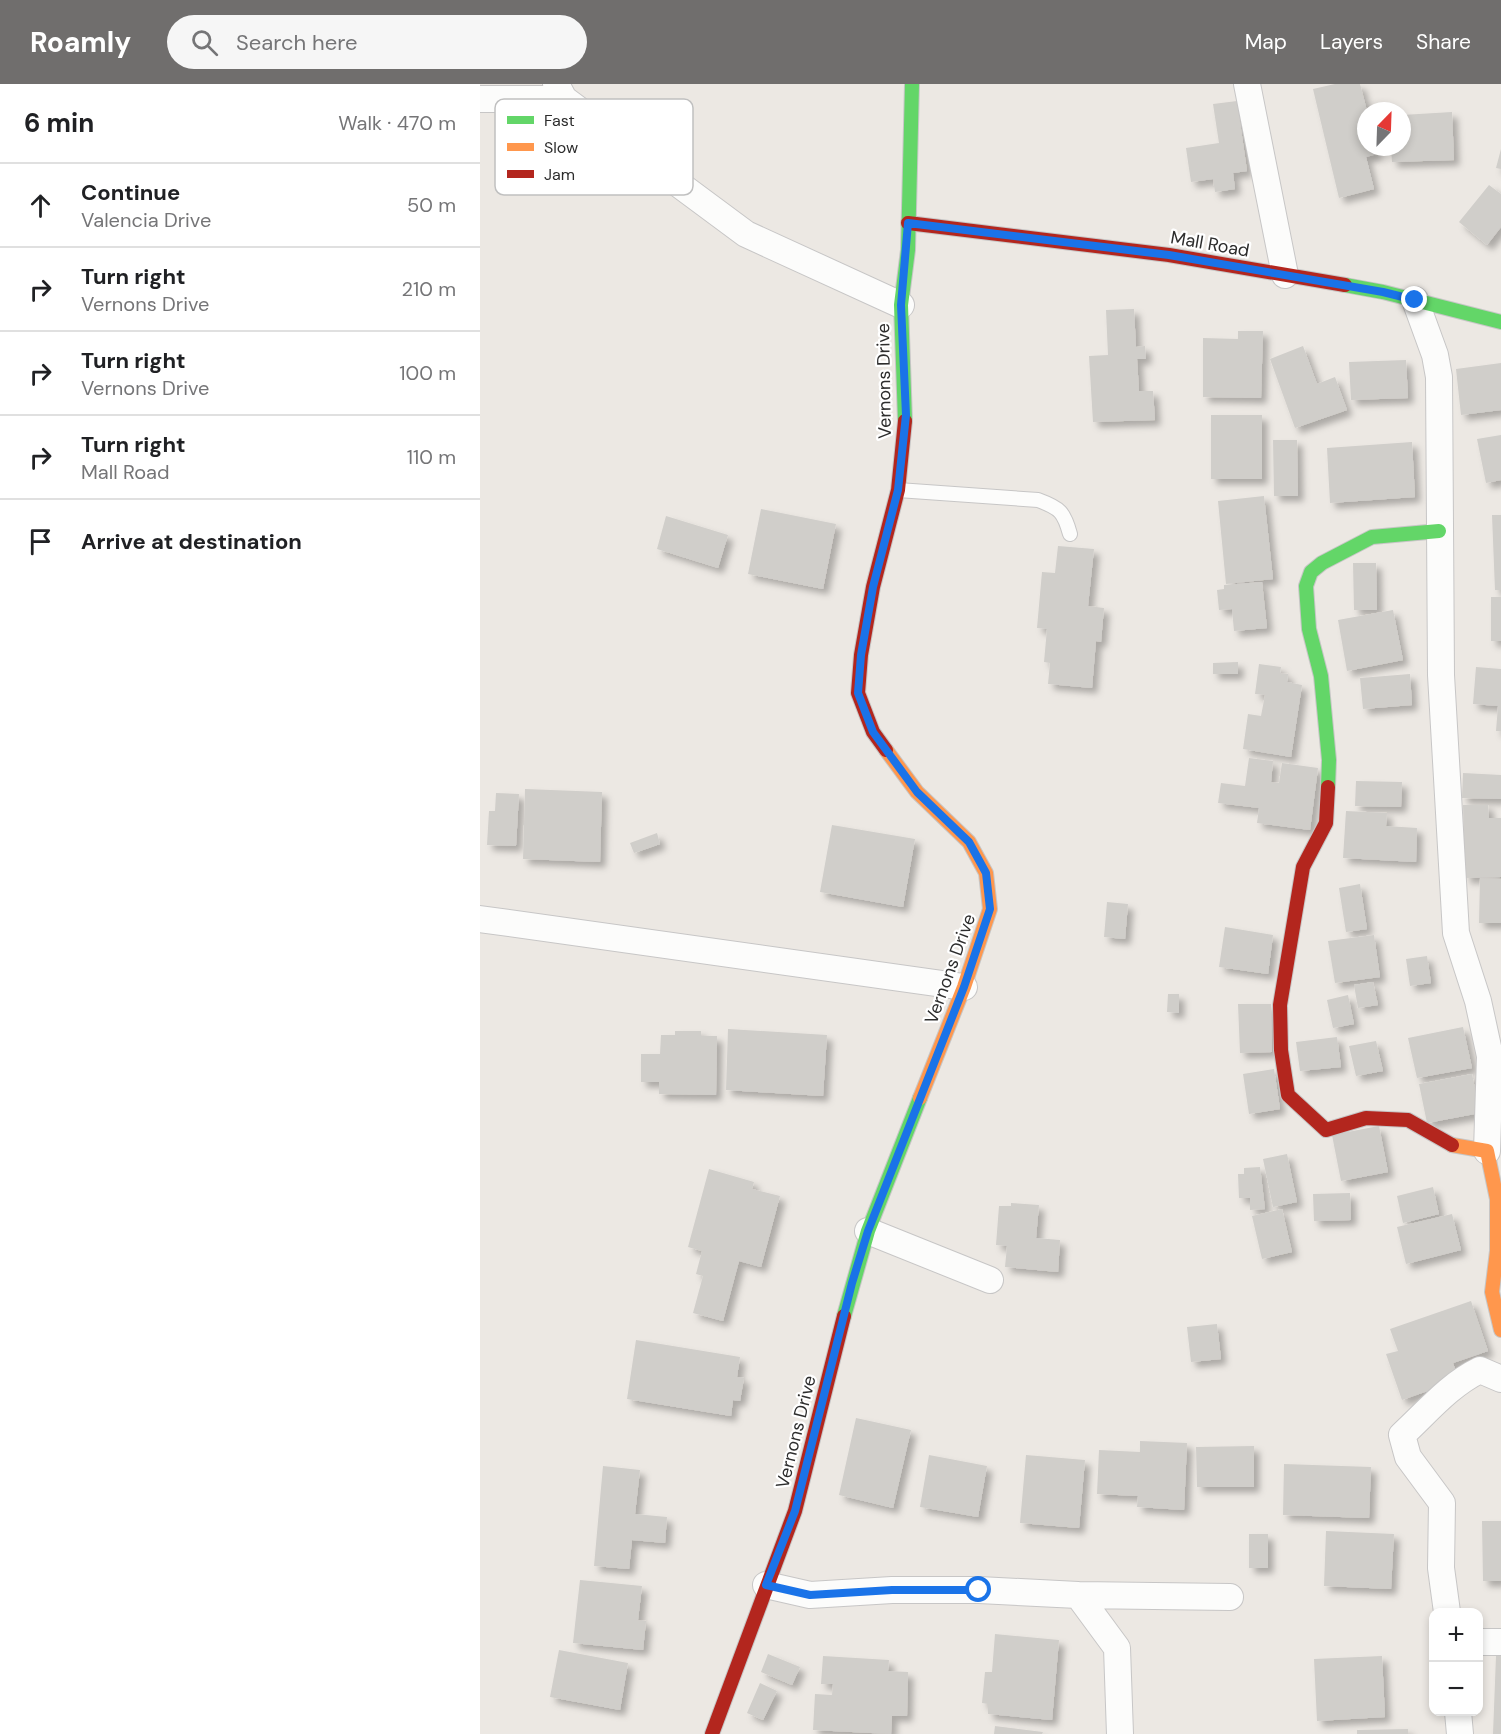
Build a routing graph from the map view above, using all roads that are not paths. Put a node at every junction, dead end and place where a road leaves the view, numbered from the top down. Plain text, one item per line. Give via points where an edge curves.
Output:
1 (912, 84) edge
2 (1247, 84) edge
3 (560, 91) edge
4 (480, 99) edge
5 (693, 193) edge
6 (908, 223) junction
7 (1285, 275) junction
8 (1415, 300) junction
9 (901, 305) junction
10 (1501, 322) edge
11 (898, 490) junction
12 (1439, 531) junction
13 (1070, 534) dead end
14 (480, 919) edge
15 (964, 987) junction
16 (1487, 1151) junction
17 (868, 1231) junction
18 (990, 1280) dead end
19 (1501, 1330) edge
20 (1501, 1379) edge
21 (766, 1585) junction
22 (1078, 1595) junction
23 (1230, 1597) dead end
24 (1446, 1608) edge
25 (1483, 1642) edge
26 (1501, 1642) edge
27 (1458, 1716) edge
28 (712, 1734) edge
29 (1120, 1734) edge
30 (1460, 1734) edge

1 - 6 street, Vernons Drive
2 - 7 street
3 - 4 street
5 - 9 street via 746,234
6 - 7 street, Mall Road via 1169,255
6 - 9 street, Vernons Drive
7 - 8 street, Mall Road
8 - 10 street, Mall Road
8 - 12 street via 1435,355 1438,377
9 - 11 street, Vernons Drive via 906,415
11 - 13 lane via 1038,500 1065,515
11 - 15 street, Vernons Drive via 873,587 858,693 873,732 917,792 969,842 986,873 990,909
12 - 16 street via 1441,675 1456,933 1478,1001 1490,1056
12 - 16 street via 1372,537 1322,563 1311,572 1306,586 1309,629 1321,676 1329,760 1327,813 1326,823 1303,867 1280,1005 1281,1050 1288,1095 1326,1130 1366,1118 1408,1120 1453,1145
14 - 15 street
15 - 17 street, Vernons Drive
16 - 19 street via 1497,1199 1492,1292
17 - 18 street
17 - 21 street, Vernons Drive via 795,1511
20 - 24 street via 1480,1370 1467,1376 1402,1435 1408,1457 1442,1503 1441,1568
21 - 22 street via 810,1595 979,1590
21 - 28 street, Vernons Drive
22 - 23 street
22 - 29 street via 1117,1648
25 - 26 street
27 - 30 street

